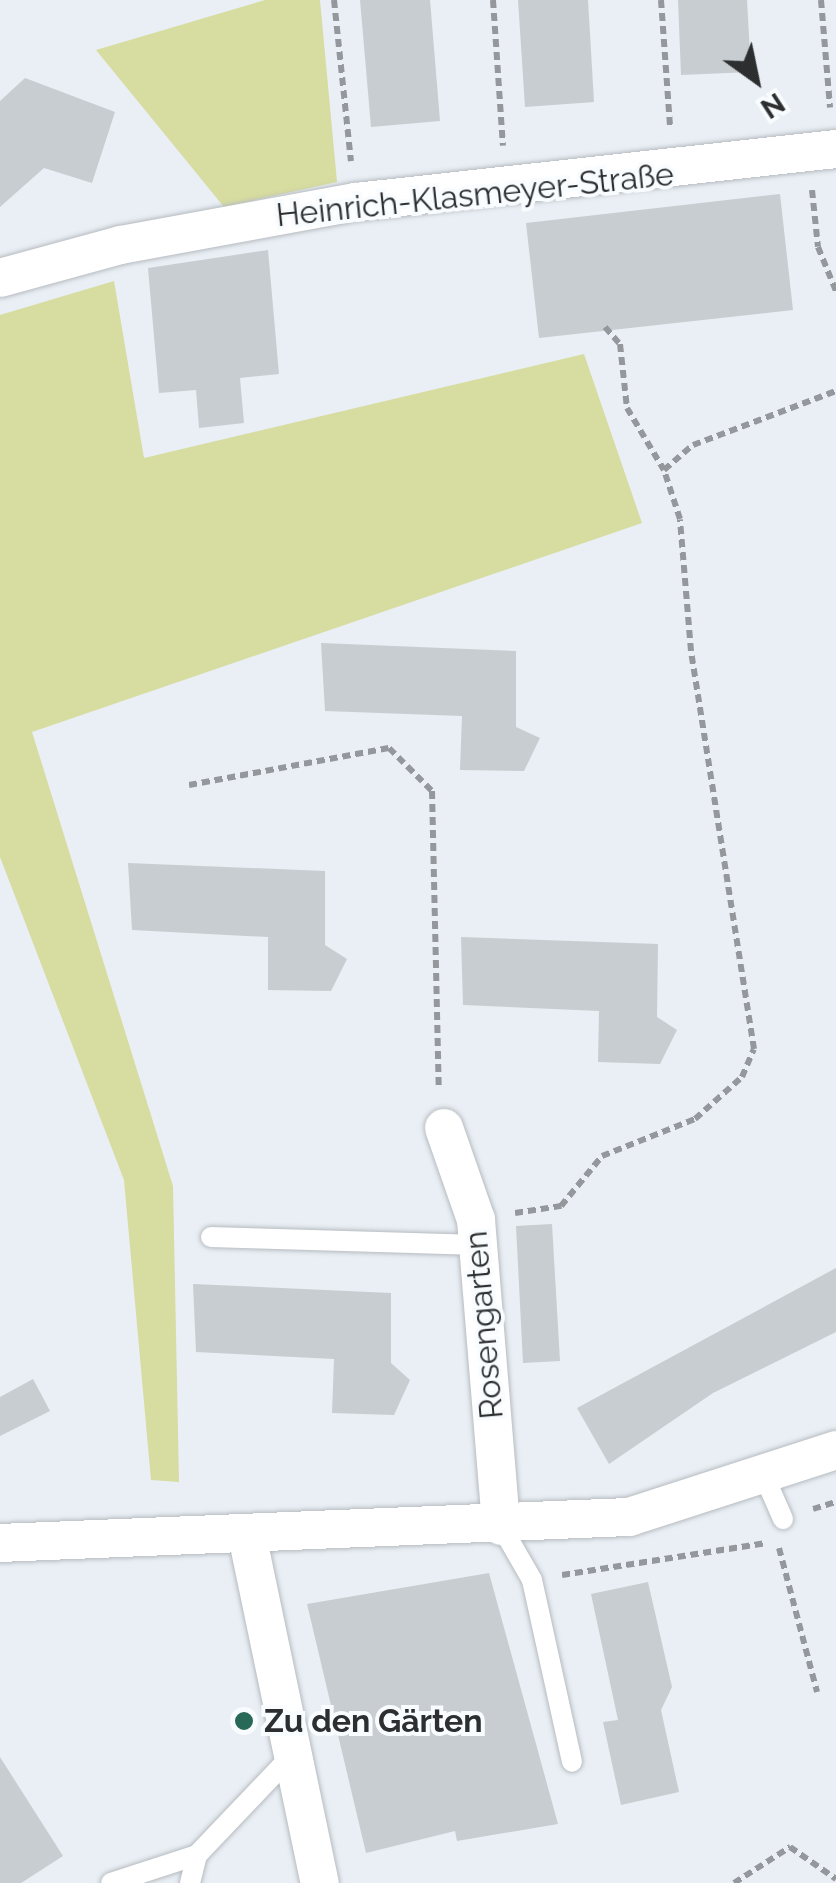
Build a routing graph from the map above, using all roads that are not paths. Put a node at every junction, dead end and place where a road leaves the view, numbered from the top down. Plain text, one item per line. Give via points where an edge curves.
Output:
1 (826, 143) edge
2 (0, 278) edge
3 (444, 1128) road end
4 (477, 1232) junction
5 (212, 1237) dead end
6 (836, 1450) edge
7 (764, 1478) junction
8 (783, 1518) dead end
9 (501, 1526) junction
10 (247, 1535) junction
11 (0, 1543) edge
12 (294, 1754) junction
13 (572, 1762) dead end
14 (198, 1855) junction
15 (111, 1883) edge
16 (190, 1883) edge
17 (320, 1883) edge

1 - 2 street, Heinrich-Klasmeyer-Straße via 674,172 356,202 122,244
3 - 4 street, Rosengarten
4 - 5 lane
4 - 9 street, Rosengarten
6 - 7 street
7 - 8 lane
7 - 9 street via 629,1516
9 - 10 street
9 - 13 lane via 532,1580
10 - 11 street
10 - 12 street
12 - 14 lane
12 - 17 street
14 - 15 lane
14 - 16 lane

